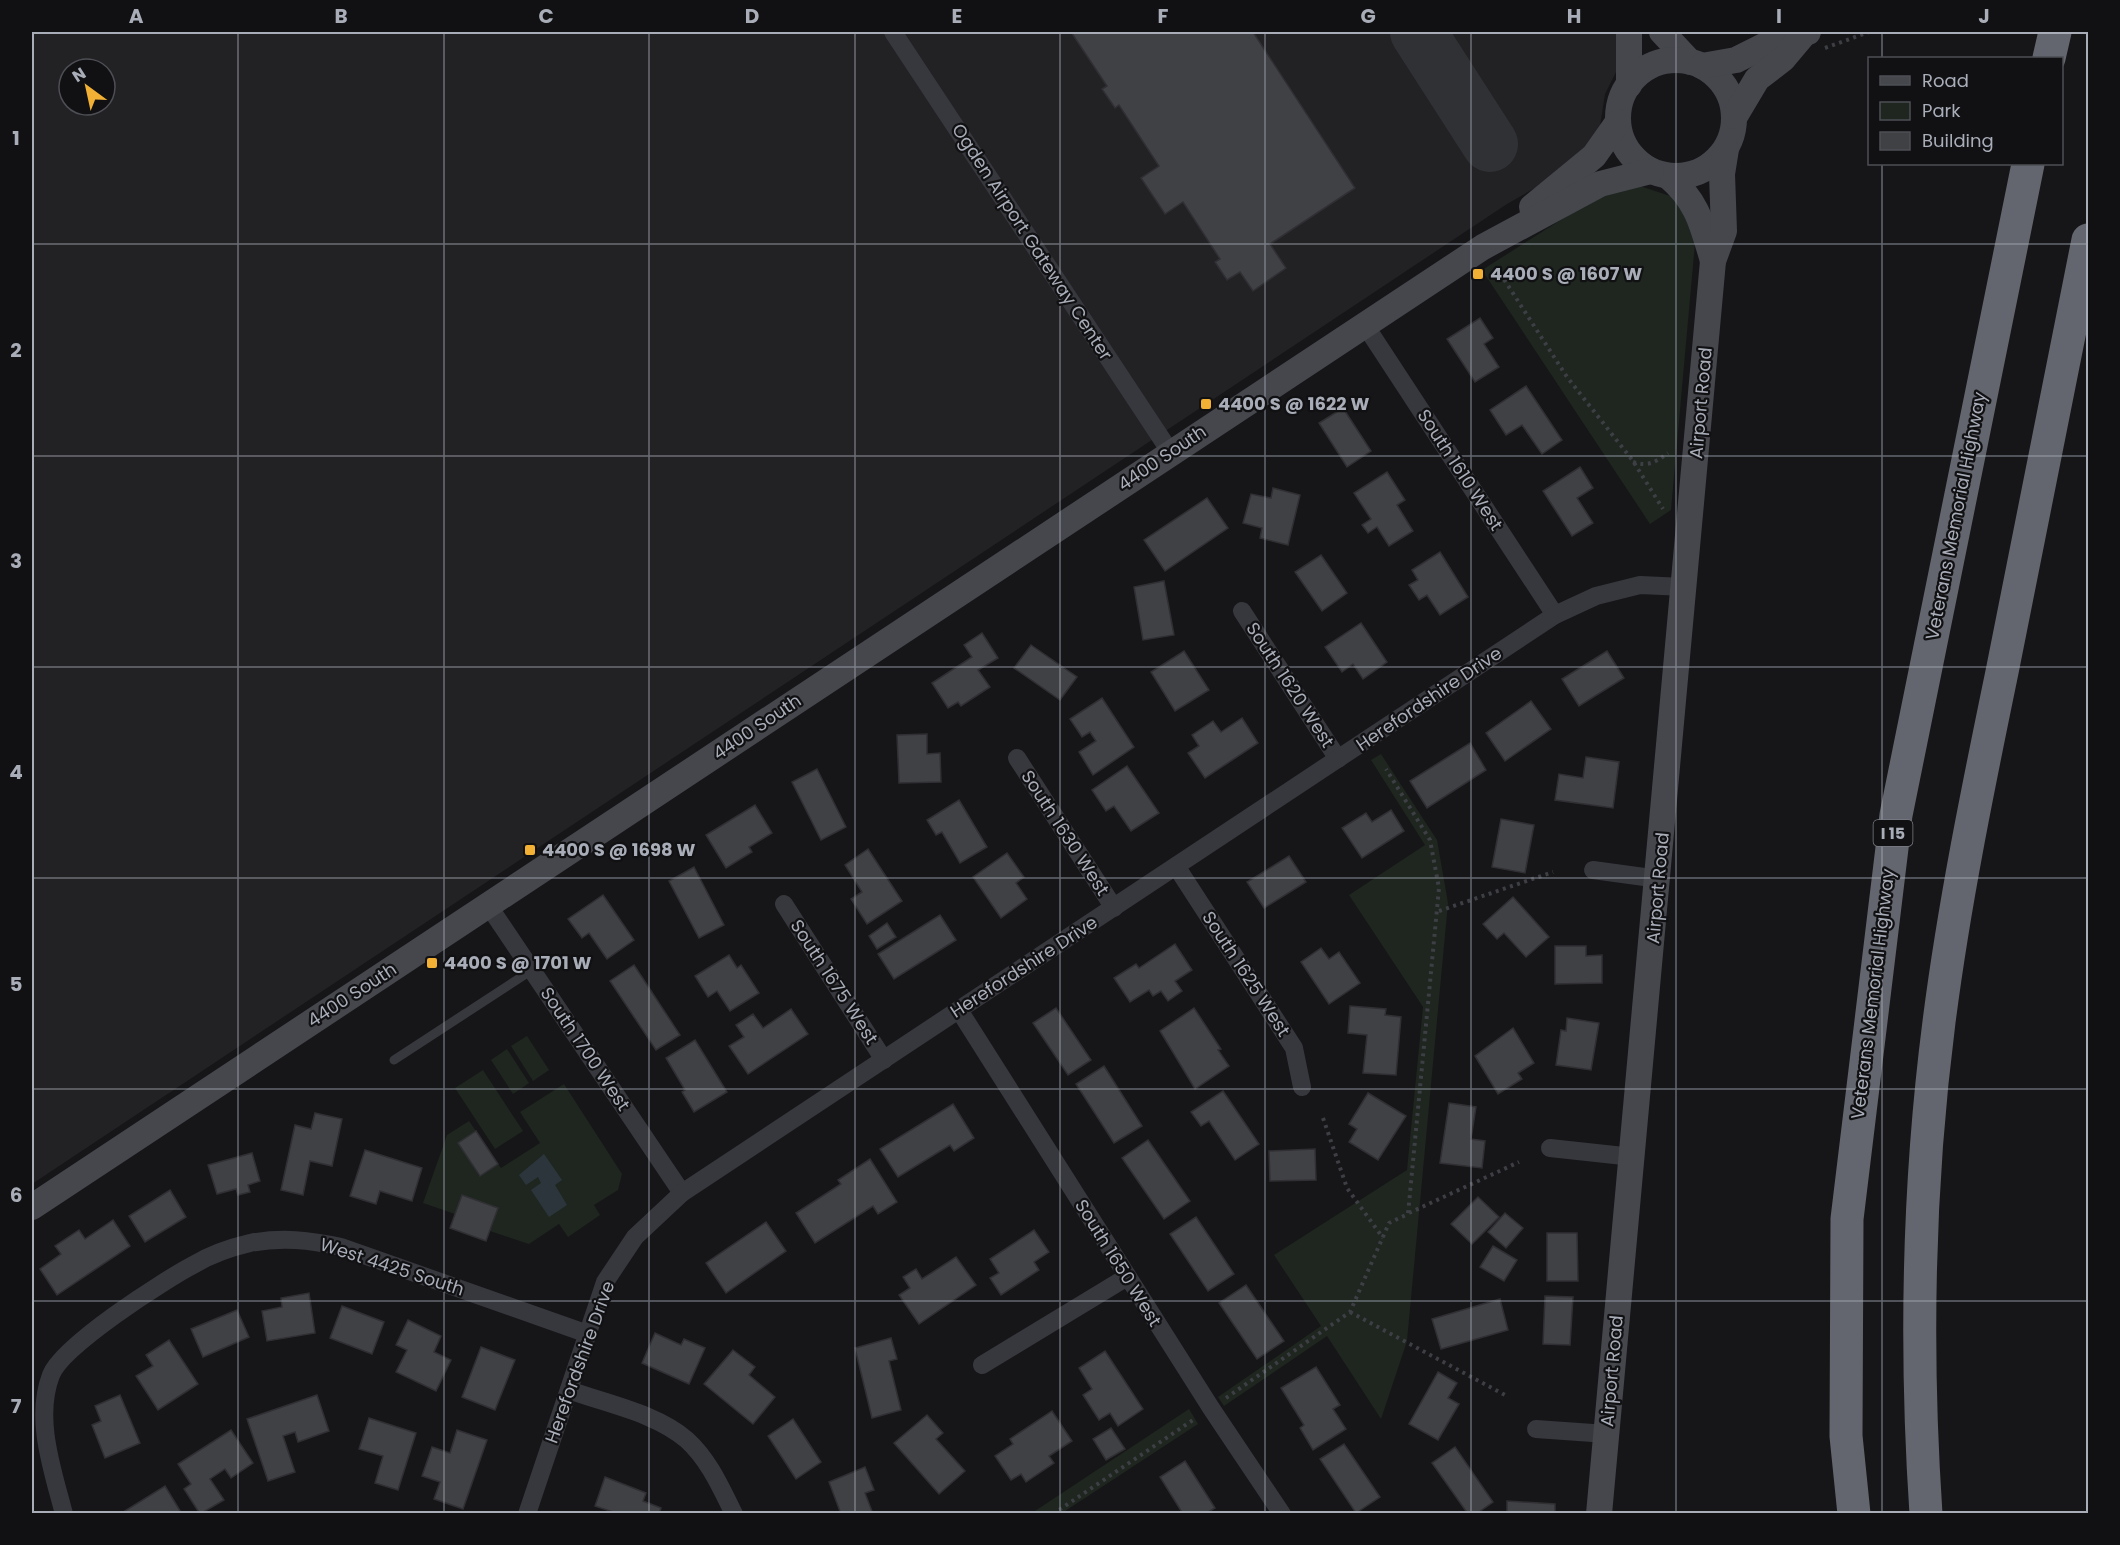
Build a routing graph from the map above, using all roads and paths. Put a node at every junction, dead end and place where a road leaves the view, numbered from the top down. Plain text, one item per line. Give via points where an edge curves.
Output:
1 (893, 32) edge
2 (1629, 32) edge
3 (1662, 32) edge
4 (2055, 32) edge
5 (1806, 33) edge
6 (2049, 57) edge
7 (1696, 64) junction
8 (1629, 85) junction
9 (1734, 116) junction
10 (1618, 122) junction
11 (1726, 149) junction
12 (2028, 165) edge
13 (1660, 173) junction
14 (2088, 240) edge
15 (1490, 257) junction
16 (1713, 261) junction
17 (1365, 325) junction
18 (1171, 453) junction
19 (1668, 453) dead end
20 (1632, 461) junction
21 (1663, 509) dead end
22 (1684, 587) junction
23 (1242, 611) dead end
24 (1555, 615) junction
25 (1017, 758) dead end
26 (1338, 759) junction
27 (1386, 769) dead end
28 (1176, 866) junction
29 (1593, 870) dead end
30 (1553, 872) dead end
31 (1659, 879) junction
32 (784, 904) dead end
33 (488, 905) junction
34 (1114, 908) junction
35 (1439, 911) junction
36 (532, 970) junction
37 (959, 1010) junction
38 (884, 1059) junction
39 (394, 1060) dead end
40 (1302, 1088) dead end
41 (1323, 1118) dead end
42 (1550, 1148) dead end
43 (1633, 1157) junction
44 (1519, 1162) dead end
45 (682, 1193) junction
46 (32, 1207) edge
47 (1408, 1214) junction
48 (1383, 1238) junction
49 (1127, 1277) junction
50 (1350, 1312) junction
51 (588, 1334) junction
52 (982, 1365) dead end
53 (569, 1390) junction
54 (1505, 1395) dead end
55 (1223, 1400) dead end
56 (1193, 1420) dead end
57 (1536, 1429) dead end
58 (1607, 1434) junction
59 (64, 1514) edge
60 (527, 1514) edge
61 (734, 1514) edge
62 (1053, 1514) edge
63 (1282, 1514) edge
64 (1599, 1514) edge
65 (1854, 1514) edge
66 (1926, 1514) edge

1 - 18 street, Ogden Airport Gateway Center
2 - 8 street
3 - 7 street
4 - 6 highway
5 - 7 street via 1772,42 1736,60
5 - 9 street via 1783,59 1757,79
7 - 8 street via 1673,60 1655,65
7 - 9 street via 1723,84
8 - 10 street
9 - 11 street
10 - 13 street via 1628,151
10 - 15 street, 4400 South via 1594,156
11 - 13 street via 1705,169 1686,176
11 - 16 street, Airport Road via 1722,174 1724,231
12 - 65 highway, Veterans Memorial Highway / I 15 via 1898,803 1890,861 1847,1219 1846,1436
13 - 15 street, 4400 South via 1628,174 1600,184
13 - 16 street, Airport Road via 1684,190 1699,212
14 - 66 highway via 1962,869 1939,1024 1928,1132 1921,1276 1920,1380
15 - 17 street, 4400 South
15 - 20 path via 1567,377
16 - 22 street, Airport Road
17 - 18 street, 4400 South
17 - 24 street, South 1610 West
18 - 33 street, 4400 South
19 - 20 path via 1656,463 1643,465
20 - 21 path
22 - 24 street, Herefordshire Drive via 1640,585 1596,596
22 - 31 street, Airport Road
23 - 26 street, South 1620 West
24 - 26 street, Herefordshire Drive
25 - 34 street, South 1630 West
26 - 28 street, Herefordshire Drive
27 - 35 path via 1430,840
28 - 34 street, Herefordshire Drive
28 - 40 street, South 1625 West via 1294,1048
29 - 31 street
30 - 35 path
31 - 43 street, Airport Road
32 - 38 street, South 1675 West
33 - 36 street, South 1700 West
33 - 46 street, 4400 South
34 - 37 street, Herefordshire Drive
35 - 47 path
36 - 39 lane
36 - 45 street, South 1700 West
37 - 38 street, Herefordshire Drive
37 - 49 street, South 1650 West
38 - 45 street, Herefordshire Drive
41 - 48 path via 1347,1188
42 - 43 street
43 - 58 street, Airport Road
44 - 47 path
45 - 51 street, Herefordshire Drive via 635,1237 606,1282
47 - 48 path via 1389,1224
48 - 50 path
49 - 52 street
49 - 63 street, South 1650 West
50 - 54 path
50 - 55 path
51 - 53 street, Herefordshire Drive
51 - 59 street, West 4425 South via 341,1247 298,1238 249,1243 195,1263 82,1338 51,1373 45,1404 46,1443
53 - 60 street, Herefordshire Drive
53 - 61 street via 656,1420 687,1440 710,1467
56 - 62 path
57 - 58 street
58 - 64 street, Airport Road

